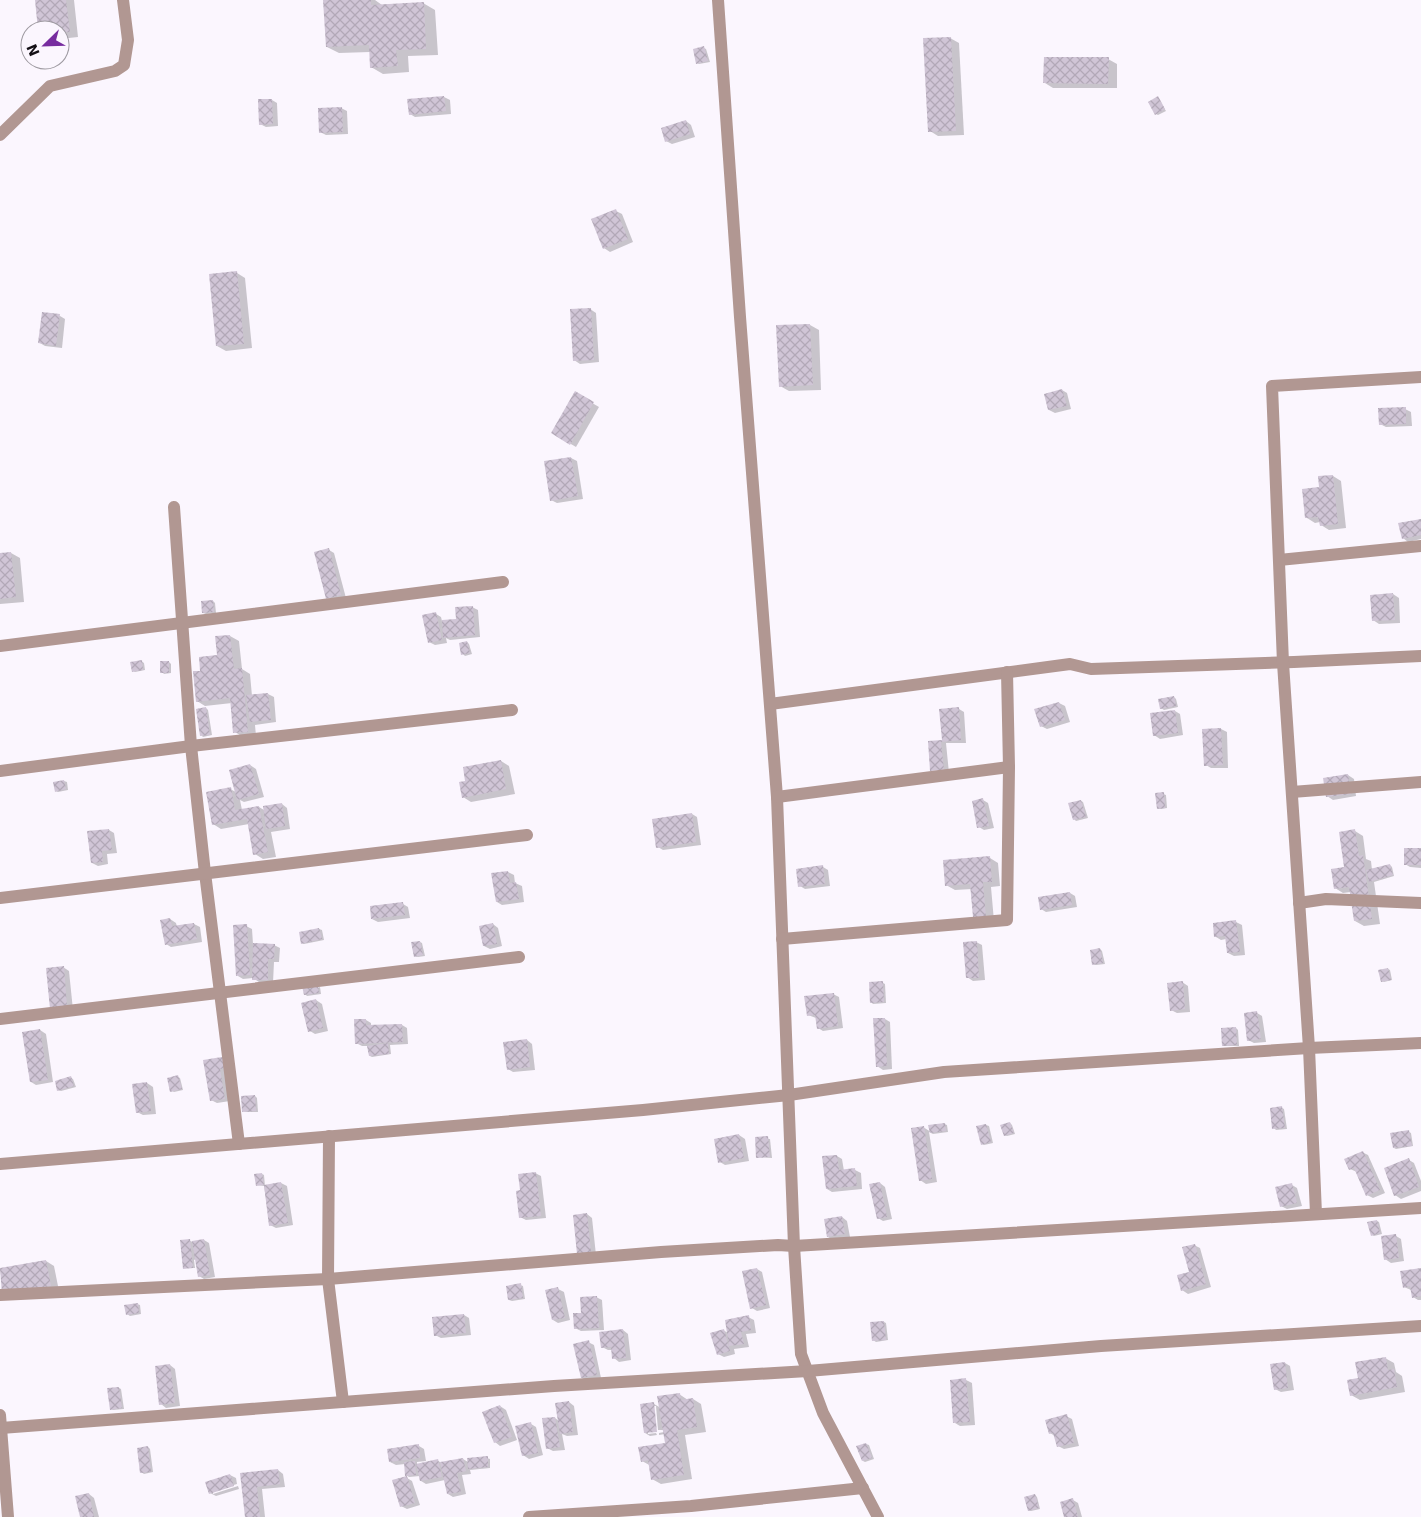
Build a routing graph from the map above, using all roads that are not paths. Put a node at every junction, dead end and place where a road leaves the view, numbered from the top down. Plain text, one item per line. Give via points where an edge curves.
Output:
1 (123, 0) edge
2 (718, 0) edge
3 (0, 135) edge
4 (1421, 377) edge
5 (174, 507) dead end
6 (1421, 546) edge
7 (1279, 560) junction
8 (503, 582) dead end
9 (183, 623) junction
10 (0, 646) edge
11 (1421, 656) edge
12 (1283, 663) junction
13 (1007, 672) junction
14 (770, 704) junction
15 (512, 710) dead end
16 (191, 746) junction
17 (1009, 767) junction
18 (0, 771) edge
19 (1421, 782) edge
20 (1292, 792) junction
21 (777, 796) junction
22 (527, 834) dead end
23 (205, 872) junction
24 (0, 898) edge
25 (1299, 903) junction
26 (1421, 903) edge
27 (782, 940) junction
28 (519, 957) dead end
29 (220, 994) junction
30 (0, 1019) edge
31 (1421, 1043) edge
32 (1309, 1048) junction
33 (789, 1095) junction
34 (329, 1136) junction
35 (239, 1144) junction
36 (0, 1164) edge
37 (1421, 1208) edge
38 (1316, 1214) junction
39 (794, 1246) junction
40 (328, 1279) junction
41 (0, 1295) edge
42 (1421, 1326) edge
43 (808, 1371) junction
44 (343, 1402) junction
45 (0, 1415) edge
46 (1, 1428) edge
47 (1, 1451) edge
48 (862, 1488) junction
49 (8, 1517) edge
50 (529, 1517) edge
51 (878, 1517) edge

1 - 3 street via 128,40 124,65 115,72 50,86
2 - 14 street
4 - 7 street via 1272,386
5 - 9 street
6 - 7 street
7 - 12 street
8 - 9 street
9 - 10 street
9 - 16 street
11 - 12 street
12 - 13 street via 1091,669 1070,664
12 - 20 street
13 - 14 street
13 - 17 street
14 - 21 street
15 - 16 street
16 - 18 street
16 - 23 street
17 - 21 street
17 - 27 street via 1007,920
19 - 20 street
20 - 25 street
21 - 27 street
22 - 23 street
23 - 24 street
23 - 29 street
25 - 26 street via 1326,899
25 - 32 street
27 - 33 street
28 - 29 street
29 - 30 street
29 - 35 street
31 - 32 street
32 - 33 street via 944,1072
32 - 38 street
33 - 34 street
33 - 39 street
34 - 35 street
34 - 40 street
35 - 36 street
37 - 38 street
38 - 39 street
39 - 40 street via 661,1252
39 - 43 street via 801,1354
40 - 41 street
40 - 44 street
42 - 43 street via 1101,1346
43 - 44 street
43 - 48 street via 823,1413
44 - 46 street
45 - 46 street
46 - 47 street
47 - 49 street
48 - 50 street via 691,1506
48 - 51 street

